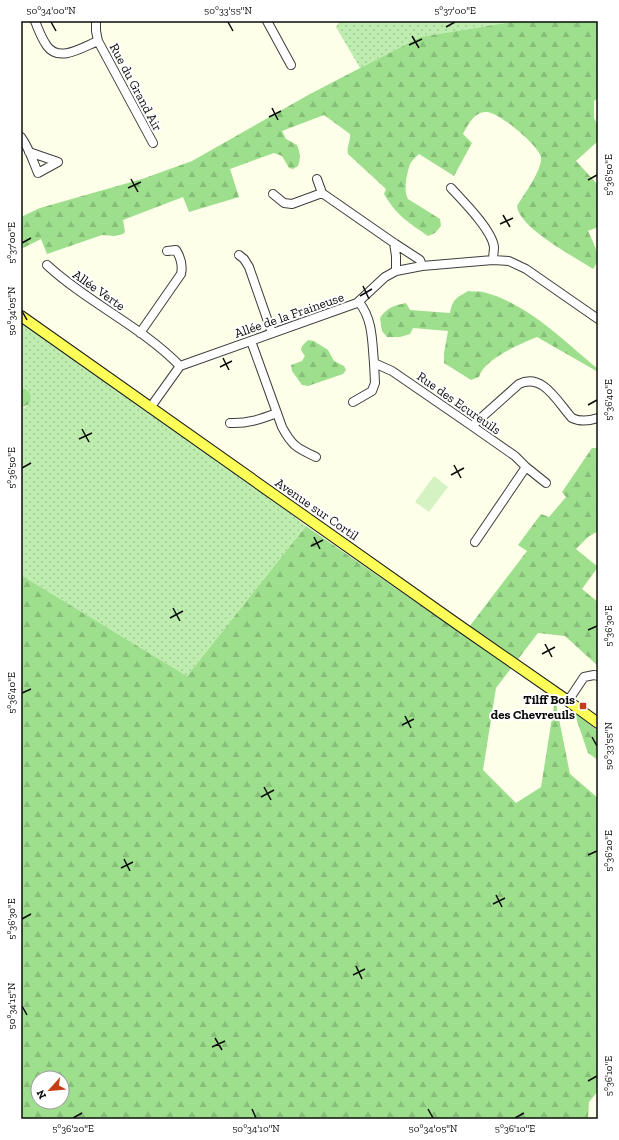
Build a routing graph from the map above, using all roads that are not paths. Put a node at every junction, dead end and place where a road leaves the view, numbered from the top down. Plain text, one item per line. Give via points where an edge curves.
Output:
1 (34, 21) edge
2 (96, 21) edge
3 (267, 21) edge
4 (98, 41) junction
5 (291, 65) dead end
6 (21, 137) edge
7 (153, 143) dead end
8 (29, 152) dead end
9 (318, 179) dead end
10 (451, 188) dead end
11 (322, 193) junction
12 (273, 194) dead end
13 (394, 243) junction
14 (167, 251) dead end
15 (239, 255) dead end
16 (493, 260) junction
17 (47, 265) dead end
18 (422, 266) junction
19 (396, 271) junction
20 (359, 302) junction
21 (21, 316) edge
22 (598, 319) edge
23 (140, 333) junction
24 (272, 333) junction
25 (251, 341) junction
26 (374, 363) junction
27 (180, 366) junction
28 (353, 402) dead end
29 (150, 408) junction
30 (277, 413) junction
31 (598, 418) edge
32 (230, 423) dead end
33 (472, 426) junction
34 (316, 457) dead end
35 (526, 467) junction
36 (546, 483) dead end
37 (475, 542) dead end
38 (598, 676) edge
39 (568, 701) junction
40 (598, 723) edge

1 - 4 street, Rue du Grand Air via 47,47 55,53 64,54
2 - 4 street, Rue du Grand Air
3 - 5 street
4 - 7 street, Rue du Grand Air
6 - 8 street
9 - 11 street
10 - 16 street via 489,232 494,246
11 - 12 street via 292,204 284,203
11 - 13 street
13 - 18 street via 420,260
13 - 19 street
14 - 23 street via 176,250 181,274
15 - 24 street via 249,267
16 - 18 street, Allée de la Fraineuse
16 - 22 street, Allée de la Fraineuse via 509,261 526,269
17 - 23 street, Allée Verte via 59,277
18 - 19 street, Allée de la Fraineuse
19 - 20 street, Allée de la Fraineuse
20 - 24 street, Allée de la Fraineuse
20 - 26 street via 366,310 370,322
21 - 29 main road, Avenue sur Cortil
23 - 27 street, Allée Verte
24 - 25 street, Allée de la Fraineuse
25 - 27 street, Allée de la Fraineuse
25 - 30 street
26 - 28 street via 375,383 372,391
26 - 33 street, Rue des Ecureuils via 392,371
27 - 29 street
29 - 39 main road, Avenue sur Cortil
30 - 32 street via 247,423
30 - 34 street via 288,439 296,447
31 - 33 street via 572,418 547,388 531,381 519,384
33 - 35 street, Rue des Ecureuils via 515,456
35 - 36 street, Rue des Ecureuils
35 - 37 street
38 - 39 street via 584,677
39 - 40 main road, Avenue sur Cortil

